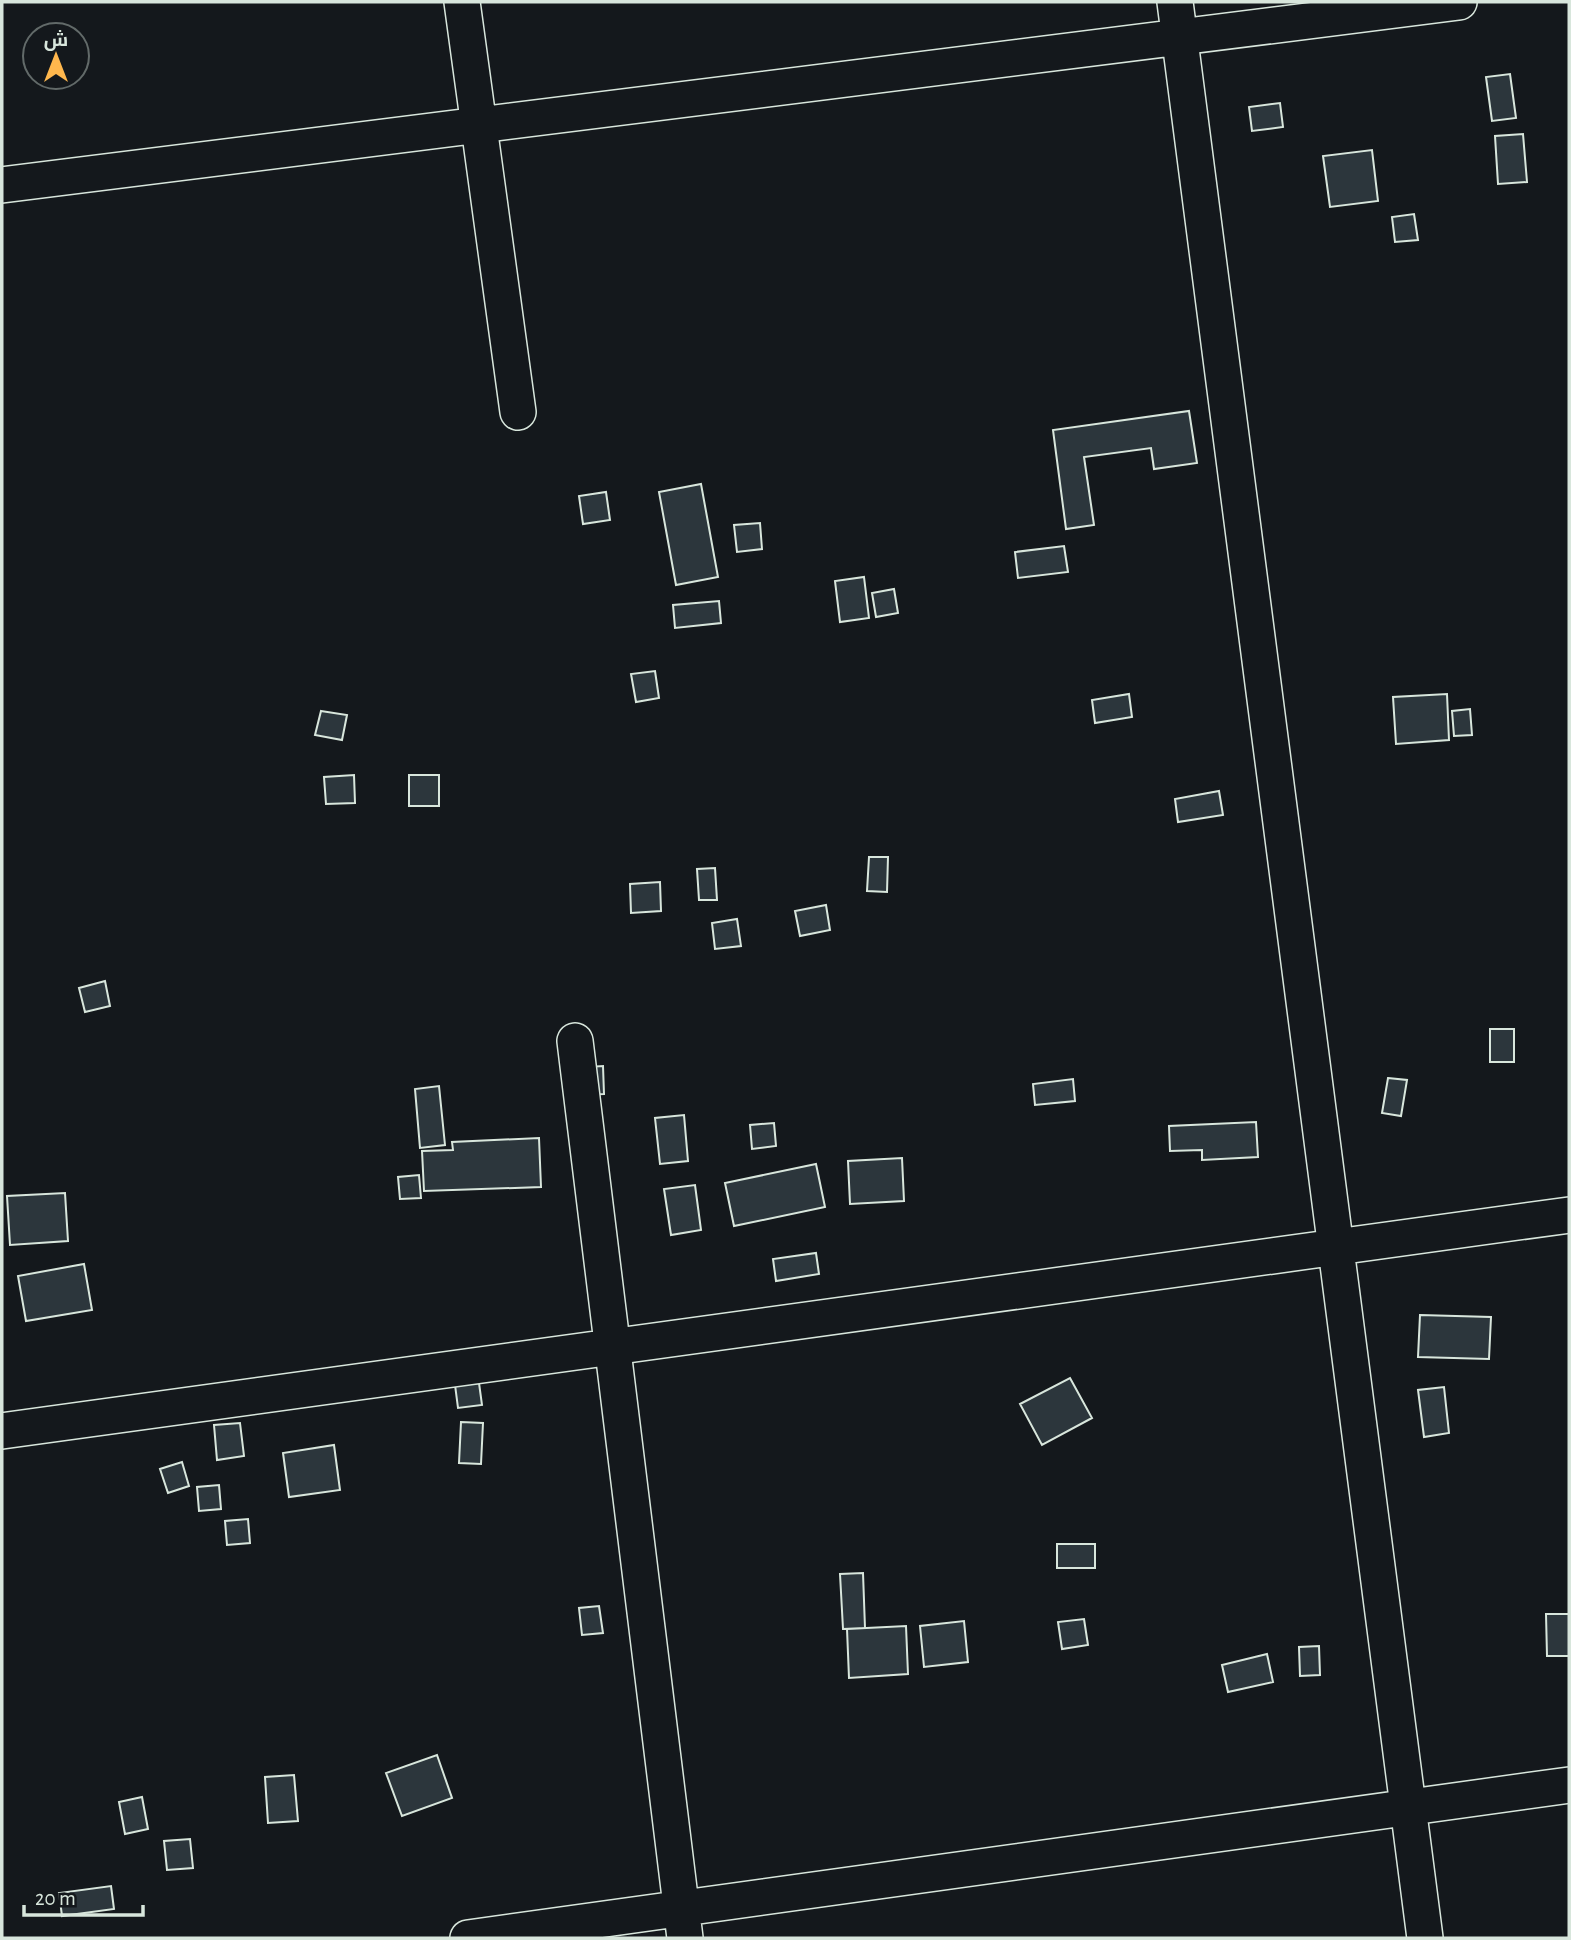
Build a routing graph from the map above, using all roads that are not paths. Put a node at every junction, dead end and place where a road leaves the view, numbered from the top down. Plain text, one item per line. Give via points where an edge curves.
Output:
1 (462, 2) edge
2 (1175, 2) edge
3 (1459, 2) edge
4 (1179, 37) junction
5 (479, 125) junction
6 (2, 185) edge
7 (518, 412) dead end
8 (575, 1041) dead end
9 (1569, 1214) edge
10 (1336, 1247) junction
11 (613, 1346) junction
12 (2, 1431) edge
13 (1569, 1784) edge
14 (1408, 1807) junction
15 (684, 1923) edge
16 (468, 1938) edge
17 (1425, 1938) edge

1 - 5 street
2 - 4 street
3 - 4 street
4 - 5 street
4 - 10 street
5 - 6 street
5 - 7 street
8 - 11 street
9 - 10 street
10 - 11 street
10 - 14 street
11 - 12 street
11 - 15 street
13 - 14 street
14 - 15 street
14 - 17 street
15 - 16 street

